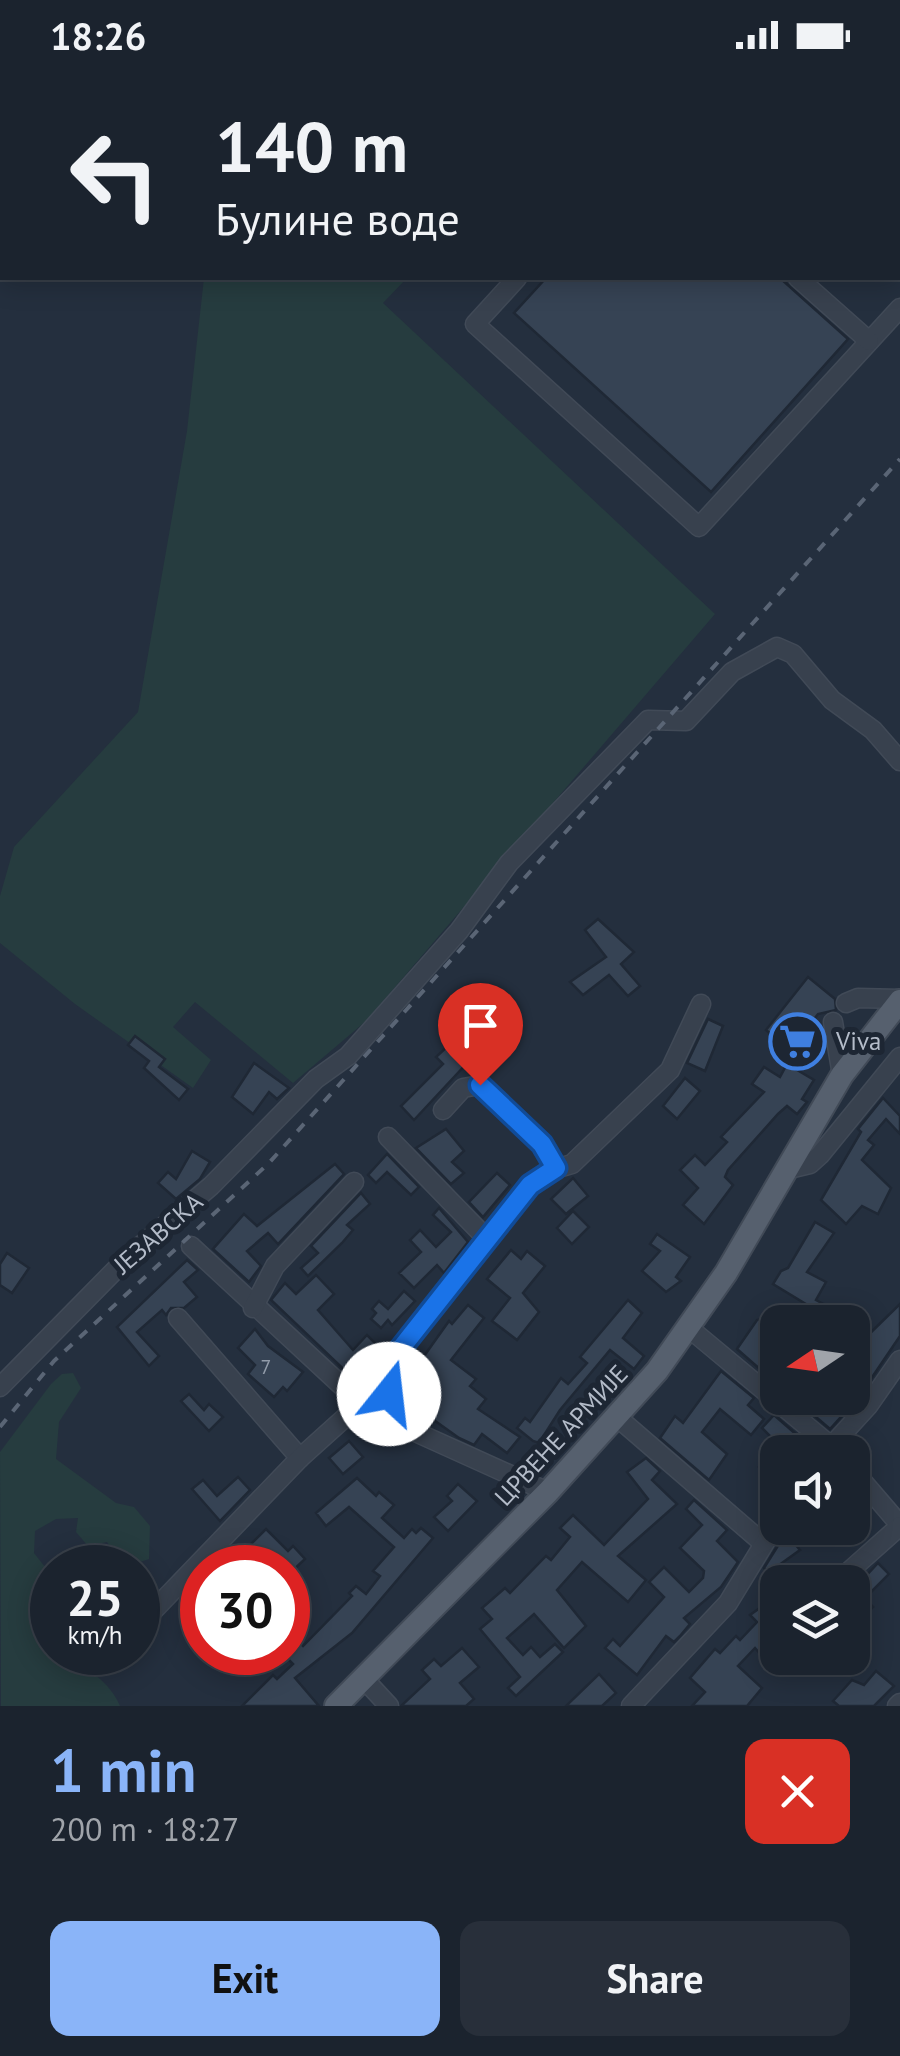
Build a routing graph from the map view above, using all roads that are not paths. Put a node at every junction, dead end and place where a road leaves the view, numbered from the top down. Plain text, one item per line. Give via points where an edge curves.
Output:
1 (515, 280) edge
2 (800, 280) edge
3 (900, 308) edge
4 (869, 342) junction
5 (900, 762) edge
6 (900, 1000) edge
7 (702, 1004) dead end
8 (846, 1004) dead end
9 (833, 1022) dead end
10 (900, 1057) edge
11 (842, 1075) junction
12 (442, 1110) dead end
13 (388, 1136) dead end
14 (556, 1168) junction
15 (786, 1170) junction
16 (354, 1182) dead end
17 (488, 1240) junction
18 (191, 1246) dead end
19 (253, 1308) junction
20 (178, 1318) dead end
21 (689, 1328) junction
22 (900, 1360) edge
23 (0, 1387) edge
24 (360, 1404) junction
25 (617, 1417) junction
26 (409, 1431) junction
27 (814, 1435) edge
28 (844, 1435) edge
29 (300, 1458) junction
30 (870, 1491) edge
31 (548, 1492) junction
32 (900, 1526) edge
33 (760, 1540) edge
34 (762, 1545) edge
35 (855, 1565) edge
36 (160, 1604) edge
37 (364, 1679) junction
38 (336, 1706) edge
39 (389, 1706) edge
40 (631, 1706) edge

1 - 4 street via 474,324 698,528
2 - 4 street
3 - 4 street
5 - 23 street, ЈЕЗАВСКА via 874,730 832,700 794,654 777,647 748,659 686,721 648,720 510,863 348,1056 316,1078 211,1186 96,1287
6 - 8 street via 858,998
6 - 11 main road, ЦРВЕНЕ АРМИЈЕ
7 - 14 street via 670,1070 572,1164
9 - 11 street
10 - 15 street via 831,1145 810,1164
11 - 15 main road, ЦРВЕНЕ АРМИЈЕ
12 - 14 street via 463,1088 480,1085 542,1144
13 - 17 street
14 - 17 street via 530,1185
15 - 21 main road, ЦРВЕНЕ АРМИЈЕ
16 - 19 street via 275,1266
17 - 26 street via 394,1357 389,1394
18 - 19 street
19 - 24 street
20 - 29 street
21 - 25 main road, ЦРВЕНЕ АРМИЈЕ
21 - 27 street
22 - 28 street
24 - 26 street
24 - 29 street
25 - 31 main road, ЦРВЕНЕ АРМИЈЕ
25 - 33 street
26 - 31 street
29 - 36 street
30 - 32 street
31 - 37 main road, ЦРВЕНЕ АРМИЈЕ
32 - 35 street
34 - 40 street via 728,1603
37 - 38 main road, ЦРВЕНЕ АРМИЈЕ
37 - 39 street

